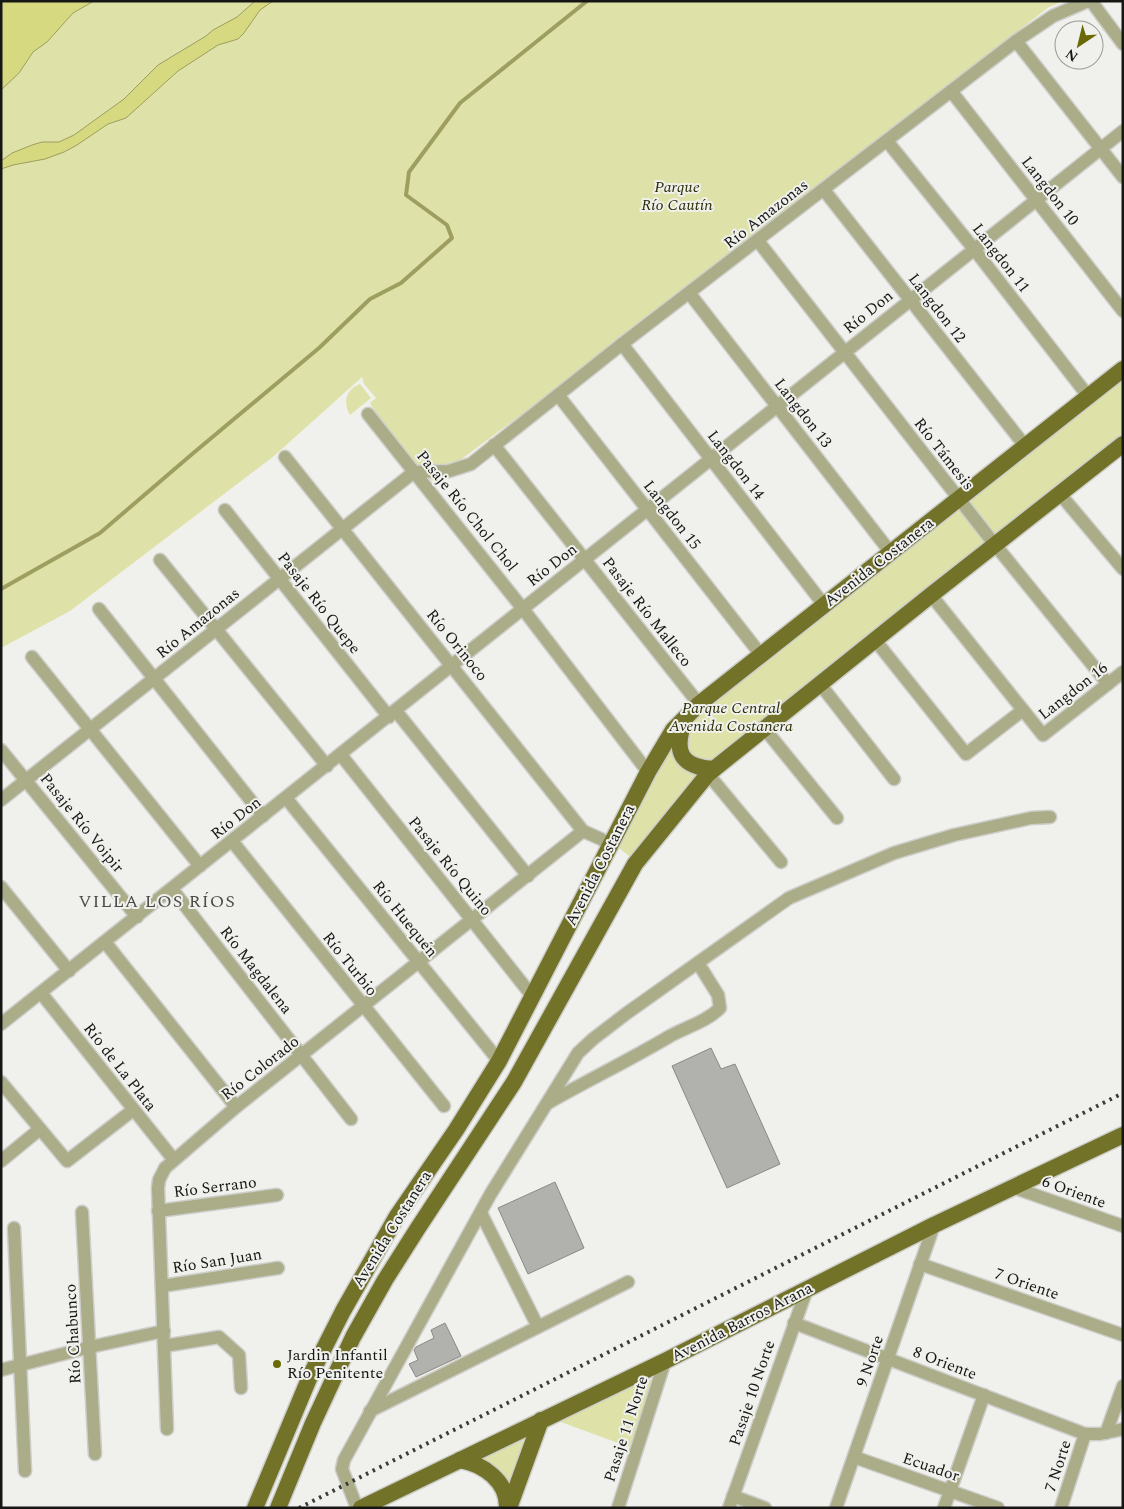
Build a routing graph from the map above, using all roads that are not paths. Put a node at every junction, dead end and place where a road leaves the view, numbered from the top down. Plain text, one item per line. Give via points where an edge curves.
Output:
1 (1089, 1) edge
2 (1016, 41) junction
3 (1123, 44) edge
4 (952, 91) junction
5 (1123, 131) edge
6 (887, 141) junction
7 (1100, 148) junction
8 (1123, 177) edge
9 (824, 190) junction
10 (1036, 200) junction
11 (758, 241) junction
12 (974, 249) junction
13 (690, 294) junction
14 (910, 300) junction
15 (1123, 311) edge
16 (622, 344) junction
17 (844, 352) junction
18 (1123, 369) edge
19 (558, 395) junction
20 (1088, 396) junction
21 (776, 406) junction
22 (368, 414) dead end
23 (494, 445) junction
24 (1123, 445) edge
25 (1025, 446) junction
26 (285, 457) dead end
27 (711, 458) junction
28 (414, 472) junction
29 (1060, 494) junction
30 (958, 499) junction
31 (225, 510) dead end
32 (648, 510) junction
33 (342, 528) junction
34 (995, 546) junction
35 (890, 553) junction
36 (160, 560) dead end
37 (585, 560) junction
38 (1123, 569) edge
39 (279, 579) junction
40 (931, 595) junction
41 (824, 605) junction
42 (99, 609) dead end
43 (523, 609) junction
44 (216, 629) junction
45 (875, 640) junction
46 (761, 655) junction
47 (32, 657) dead end
48 (452, 666) junction
49 (1123, 672) edge
50 (154, 678) junction
51 (820, 684) junction
52 (1108, 684) junction
53 (693, 710) junction
54 (1023, 710) junction
55 (393, 714) junction
56 (764, 728) junction
57 (90, 730) junction
58 (1, 750) edge
59 (341, 755) junction
60 (327, 766) junction
61 (648, 772) junction
62 (711, 772) junction
63 (894, 779) dead end
64 (26, 780) junction
65 (286, 798) junction
66 (1, 800) edge
67 (264, 816) junction
68 (1050, 817) dead end
69 (837, 818) dead end
70 (583, 831) junction
71 (232, 841) junction
72 (610, 846) junction
73 (782, 862) dead end
74 (200, 866) junction
75 (528, 876) junction
76 (1, 887) edge
77 (172, 889) junction
78 (136, 917) junction
79 (473, 920) junction
80 (105, 942) junction
81 (419, 963) junction
82 (698, 963) junction
83 (69, 971) junction
84 (41, 993) junction
85 (533, 997) junction
86 (364, 1006) junction
87 (2, 1021) edge
88 (302, 1056) junction
89 (499, 1061) junction
90 (1, 1082) edge
91 (547, 1103) junction
92 (444, 1106) dead end
93 (236, 1107) junction
94 (133, 1110) junction
95 (351, 1119) dead end
96 (40, 1128) junction
97 (1123, 1135) edge
98 (174, 1160) junction
99 (1, 1161) edge
100 (1015, 1188) junction
101 (277, 1196) dead end
102 (158, 1211) junction
103 (82, 1212) dead end
104 (481, 1213) junction
105 (934, 1225) junction
106 (1123, 1226) edge
107 (14, 1228) dead end
108 (920, 1264) junction
109 (278, 1268) dead end
110 (628, 1282) dead end
111 (162, 1286) junction
112 (807, 1289) junction
113 (794, 1323) junction
114 (538, 1327) junction
115 (164, 1331) junction
116 (1123, 1335) edge
117 (164, 1346) junction
118 (90, 1347) junction
119 (888, 1358) junction
120 (665, 1361) junction
121 (20, 1366) junction
122 (1, 1370) edge
123 (1123, 1386) edge
124 (241, 1388) dead end
125 (984, 1395) junction
126 (370, 1411) junction
127 (541, 1420) junction
128 (167, 1429) dead end
129 (1123, 1429) edge
130 (1106, 1433) junction
131 (1085, 1434) junction
132 (95, 1454) dead end
133 (854, 1457) junction
134 (460, 1460) junction
135 (25, 1471) dead end
136 (950, 1491) junction
137 (731, 1502) edge
138 (255, 1508) edge
139 (278, 1508) edge
140 (357, 1508) edge
141 (361, 1508) edge
142 (508, 1508) edge
143 (618, 1508) edge
144 (765, 1508) edge
145 (836, 1508) edge
146 (944, 1508) edge
147 (998, 1508) edge
148 (1061, 1508) edge

1 - 2 street, Río Amazonas via 1053,16
1 - 3 street
2 - 4 street, Río Amazonas
2 - 7 street
4 - 6 street, Río Amazonas
4 - 10 street, Langdon 10
5 - 7 street, Río Don
6 - 9 street, Río Amazonas
6 - 12 street, Langdon 11
7 - 8 street
7 - 10 street, Río Don
9 - 11 street, Río Amazonas
9 - 14 street, Langdon 12
10 - 12 street, Río Don
10 - 15 street, Langdon 10
11 - 13 street, Río Amazonas
11 - 17 street, Río Támesis
12 - 14 street, Río Don
12 - 20 street, Langdon 11
13 - 16 street, Río Amazonas
13 - 21 street, Langdon 13
14 - 17 street, Río Don
14 - 25 street, Langdon 12
16 - 19 street, Río Amazonas
16 - 27 street, Langdon 14
17 - 21 street, Río Don
17 - 30 street, Río Támesis
18 - 20 main road, Avenida Costanera
19 - 23 street, Río Amazonas
19 - 32 street, Langdon 15
20 - 25 main road, Avenida Costanera
21 - 27 street, Río Don
21 - 35 street, Langdon 13
22 - 28 street, Pasaje Río Chol Chol
23 - 28 street, Río Amazonas via 470,464 449,471
23 - 37 street, Pasaje Río Malleco
24 - 29 main road, Avenida Costanera
25 - 30 main road, Avenida Costanera
26 - 33 street, Río Orinoco
27 - 32 street, Río Don
27 - 41 street, Langdon 14
28 - 33 street, Río Amazonas
28 - 43 street, Pasaje Río Chol Chol
29 - 34 main road, Avenida Costanera
29 - 38 street
30 - 34 street, Río Támesis
30 - 35 main road, Avenida Costanera
31 - 39 street, Pasaje Río Quepe
32 - 37 street, Río Don
32 - 46 street, Langdon 15
33 - 39 street, Río Amazonas
33 - 48 street, Río Orinoco
34 - 40 main road, Avenida Costanera
34 - 52 street, Río Támesis
35 - 41 main road, Avenida Costanera
36 - 44 street
37 - 43 street, Río Don
37 - 53 street, Pasaje Río Malleco
39 - 44 street, Río Amazonas
39 - 55 street, Pasaje Río Quepe
40 - 45 main road, Avenida Costanera
40 - 54 street
41 - 46 main road, Avenida Costanera
42 - 50 street
43 - 48 street, Río Don
43 - 61 street, Pasaje Río Chol Chol
44 - 50 street, Río Amazonas
44 - 60 street
45 - 51 main road, Avenida Costanera
45 - 54 street, Langdon 16 via 966,754
46 - 53 main road, Avenida Costanera
47 - 57 street
48 - 55 street, Río Don
48 - 70 street, Río Orinoco
49 - 52 street, Langdon 16
50 - 57 street, Río Amazonas
50 - 67 street
51 - 56 main road, Avenida Costanera
51 - 63 street
52 - 54 street, Langdon 16 via 1043,735
53 - 61 main road, Avenida Costanera via 673,730
53 - 62 main road via 680,733 681,753 686,761
55 - 59 street, Río Don
55 - 75 street, Pasaje Río Quepe
56 - 62 main road, Avenida Costanera
56 - 69 street
57 - 64 street, Río Amazonas
57 - 74 street
58 - 64 street, Pasaje Río Voipir
59 - 60 street, Río Don
59 - 79 street, Pasaje Río Quino
60 - 65 street, Río Don
61 - 72 main road, Avenida Costanera
62 - 73 street
62 - 139 main road, Avenida Costanera via 635,864 514,1082 386,1280 353,1337 316,1415
64 - 66 street, Río Amazonas
64 - 78 street, Pasaje Río Voipir
65 - 67 street, Río Don
65 - 81 street, Río Huequén
67 - 71 street, Río Don
68 - 82 street via 1031,818 954,835 894,853 789,898
70 - 72 street, Río Orinoco
70 - 75 street, Río Colorado
71 - 74 street, Río Don
71 - 86 street, Río Turbio
72 - 85 main road, Avenida Costanera
74 - 77 street, Río Don
75 - 79 street, Río Colorado
76 - 83 street
77 - 78 street, Río Don
77 - 88 street, Río Magdalena
78 - 80 street, Río Don
79 - 81 street, Río Colorado
79 - 85 street, Pasaje Río Quino
80 - 83 street, Río Don
80 - 93 street
81 - 86 street, Río Colorado
81 - 89 street, Río Huequén
82 - 91 street via 592,1040 578,1053
82 - 91 street via 718,994 720,1008 712,1016
83 - 84 street, Río Don
84 - 87 street, Río Don
84 - 94 street, Río de La Plata
85 - 89 main road, Avenida Costanera
86 - 88 street, Río Colorado
86 - 92 street, Río Turbio
88 - 93 street, Río Colorado
88 - 95 street, Río Magdalena
89 - 138 main road, Avenida Costanera via 396,1216 343,1311 311,1374
90 - 96 street
91 - 104 street
93 - 98 street, Río Colorado
94 - 96 street via 68,1161
94 - 98 street, Río de La Plata
96 - 99 street
97 - 100 main road, Avenida Barros Arana
98 - 102 street, Río Colorado via 159,1180
100 - 105 main road, Avenida Barros Arana
100 - 106 street, 6 Oriente
101 - 102 street, Río Serrano
102 - 111 street, Río Colorado
103 - 118 street, Río Chabunco
104 - 114 street
104 - 126 street
105 - 108 street, 9 Norte
105 - 112 main road, Avenida Barros Arana
107 - 121 street
108 - 116 street, 7 Oriente
108 - 119 street, 9 Norte
109 - 111 street, Río San Juan
110 - 114 street
111 - 115 street, Río Colorado
112 - 113 street, Pasaje 10 Norte
112 - 120 main road, Avenida Barros Arana
113 - 119 street, 8 Oriente
113 - 137 street, Pasaje 10 Norte
114 - 126 street
115 - 117 street, Río Colorado
115 - 118 street
117 - 124 street via 219,1336 239,1355
117 - 128 street, Río Colorado
118 - 121 street
118 - 132 street, Río Chabunco
119 - 125 street, 8 Oriente
119 - 133 street, 9 Norte
120 - 127 main road, Avenida Barros Arana
120 - 143 street, Pasaje 11 Norte
121 - 122 street
121 - 135 street
123 - 130 street
125 - 131 street, 8 Oriente
125 - 136 street
126 - 140 street via 342,1470
127 - 134 main road, Avenida Barros Arana
127 - 142 main road
129 - 130 street
130 - 131 street
131 - 148 street, 7 Norte
133 - 136 street, Ecuador
133 - 145 street, 9 Norte
134 - 141 main road, Avenida Barros Arana
134 - 142 main road via 479,1465 495,1478
136 - 146 street
136 - 147 street, Ecuador
137 - 144 street

